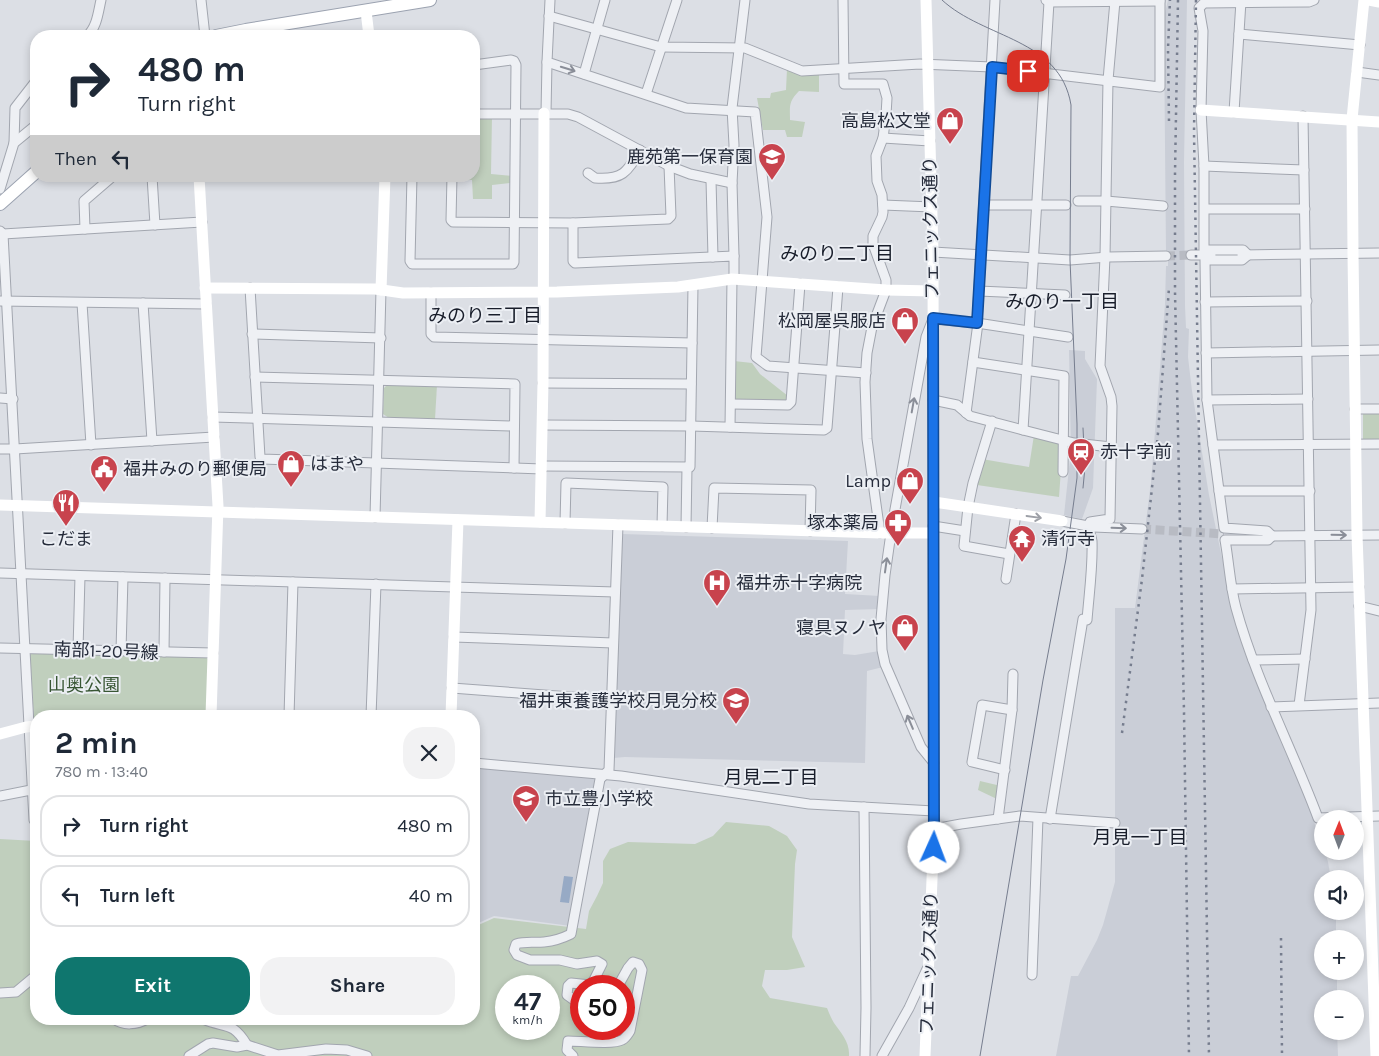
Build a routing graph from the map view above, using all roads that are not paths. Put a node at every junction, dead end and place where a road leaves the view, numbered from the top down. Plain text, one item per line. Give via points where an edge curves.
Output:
1 (101, 0) edge
2 (202, 0) edge
3 (430, 0) edge
4 (550, 0) edge
5 (605, 0) edge
6 (677, 0) edge
7 (745, 0) edge
8 (843, 0) edge
9 (926, 0) edge
10 (996, 0) edge
11 (1314, 0) edge
12 (1364, 0) edge
13 (1369, 0) edge
14 (414, 1) edge
15 (1048, 1) edge
16 (1115, 1) junction
17 (1160, 1) edge
18 (1241, 2) junction
19 (1379, 2) edge
20 (366, 11) junction
21 (549, 16) junction
22 (597, 29) junction
23 (91, 30) edge
24 (204, 30) edge
25 (246, 30) edge
26 (368, 30) edge
27 (1239, 34) junction
28 (1360, 45) junction
29 (661, 47) junction
30 (740, 48) junction
31 (547, 62) junction
32 (927, 64) junction
33 (480, 65) edge
34 (992, 67) junction
35 (843, 68) junction
36 (1357, 72) junction
37 (1045, 73) junction
38 (584, 74) junction
39 (1379, 75) edge
40 (1108, 80) junction
41 (30, 89) edge
42 (646, 94) junction
43 (1201, 110) junction
44 (732, 112) junction
45 (1234, 112) junction
46 (515, 113) junction
47 (545, 113) junction
48 (480, 114) edge
49 (1304, 116) junction
50 (1352, 119) junction
51 (1379, 122) edge
52 (30, 130) edge
53 (883, 138) junction
54 (930, 141) junction
55 (14, 143) junction
56 (640, 150) junction
57 (669, 166) junction
58 (1204, 166) junction
59 (1304, 170) junction
60 (588, 173) dead end
61 (30, 177) edge
62 (711, 180) junction
63 (106, 182) edge
64 (152, 182) edge
65 (199, 182) edge
66 (385, 182) edge
67 (412, 182) edge
68 (452, 182) edge
69 (732, 184) junction
70 (0, 189) edge
71 (1078, 201) dead end
72 (1106, 201) junction
73 (0, 204) edge
74 (1036, 204) junction
75 (1066, 204) dead end
76 (883, 205) junction
77 (984, 205) junction
78 (1163, 206) dead end
79 (932, 207) junction
80 (1205, 209) junction
81 (1305, 209) junction
82 (202, 222) junction
83 (515, 222) junction
84 (544, 223) junction
85 (573, 223) junction
86 (155, 225) junction
87 (86, 229) junction
88 (1, 232) edge
89 (933, 252) junction
90 (1379, 253) edge
91 (981, 254) junction
92 (1306, 254) junction
93 (1353, 254) junction
94 (1191, 255) tunnel mouth
95 (1248, 255) junction
96 (734, 256) junction
97 (1166, 256) tunnel mouth
98 (713, 257) junction
99 (1105, 257) junction
100 (1033, 259) junction
101 (733, 279) junction
102 (762, 281) junction
103 (800, 284) junction
104 (693, 286) junction
105 (838, 287) junction
106 (205, 288) junction
107 (250, 288) junction
108 (381, 290) junction
109 (886, 290) junction
110 (933, 291) junction
111 (979, 291) junction
112 (544, 292) junction
113 (431, 293) junction
114 (1031, 294) junction
115 (1066, 296) dead end
116 (4, 301) edge
117 (1307, 301) junction
118 (1205, 302) junction
119 (82, 303) junction
120 (143, 303) junction
121 (206, 304) junction
122 (933, 318) junction
123 (977, 323) junction
124 (1028, 331) junction
125 (252, 334) junction
126 (1068, 337) dead end
127 (381, 338) junction
128 (544, 341) junction
129 (692, 343) junction
130 (1354, 350) junction
131 (1379, 350) edge
132 (1308, 351) junction
133 (1206, 353) junction
134 (973, 362) junction
135 (793, 368) junction
136 (1026, 370) junction
137 (831, 371) junction
138 (866, 373) junction
139 (255, 376) junction
140 (380, 380) junction
141 (543, 383) junction
142 (691, 384) junction
143 (0, 398) edge
144 (13, 399) junction
145 (1308, 399) junction
146 (933, 400) junction
147 (1207, 400) junction
148 (730, 404) junction
149 (1355, 409) junction
150 (1379, 409) edge
151 (966, 412) junction
152 (213, 416) junction
153 (257, 417) junction
154 (379, 422) junction
155 (992, 422) junction
156 (543, 425) junction
157 (514, 426) junction
158 (691, 426) junction
159 (730, 427) junction
160 (1023, 430) junction
161 (214, 437) junction
162 (1063, 439) junction
163 (152, 441) junction
164 (1309, 444) junction
165 (1356, 444) junction
166 (1379, 444) edge
167 (91, 445) junction
168 (1213, 445) junction
169 (1111, 447) junction
170 (0, 449) edge
171 (15, 449) junction
172 (377, 464) junction
173 (542, 467) junction
174 (687, 467) junction
175 (514, 468) junction
176 (1063, 472) dead end
177 (1219, 491) junction
178 (1310, 491) junction
179 (934, 502) junction
180 (0, 505) edge
181 (18, 506) junction
182 (968, 507) junction
183 (218, 513) junction
184 (1016, 514) junction
185 (376, 517) junction
186 (458, 520) junction
187 (1062, 521) joint
188 (540, 522) junction
189 (565, 523) junction
190 (618, 525) junction
191 (662, 526) junction
192 (1088, 526) junction
193 (686, 527) junction
194 (712, 528) junction
195 (1142, 529) tunnel mouth
196 (933, 530) junction
197 (810, 531) junction
198 (965, 531) junction
199 (886, 533) junction
200 (1224, 534) tunnel mouth
201 (1310, 535) junction
202 (1379, 535) edge
203 (1272, 536) junction
204 (1357, 536) junction
205 (1009, 554) junction
206 (0, 573) edge
207 (21, 574) junction
208 (80, 576) junction
209 (123, 577) junction
210 (166, 578) junction
211 (1006, 579) dead end
212 (215, 580) junction
213 (293, 582) junction
214 (376, 584) junction
215 (456, 587) junction
216 (1359, 587) junction
217 (1310, 588) junction
218 (1232, 589) junction
219 (615, 592) junction
220 (1359, 606) junction
221 (1379, 611) edge
222 (454, 637) junction
223 (614, 643) junction
224 (0, 648) edge
225 (26, 648) junction
226 (78, 650) junction
227 (121, 651) junction
228 (164, 652) junction
229 (213, 653) junction
230 (1305, 659) junction
231 (1253, 660) junction
232 (1013, 674) dead end
233 (452, 688) junction
234 (612, 700) junction
235 (1363, 704) junction
236 (1379, 704) edge
237 (1299, 705) junction
238 (1272, 707) junction
239 (32, 710) edge
240 (211, 710) edge
241 (289, 710) edge
242 (371, 710) edge
243 (451, 710) edge
244 (1012, 710) junction
245 (30, 727) edge
246 (0, 734) edge
247 (480, 764) edge
248 (934, 764) junction
249 (1005, 770) junction
250 (605, 775) junction
251 (30, 789) edge
252 (0, 796) edge
253 (864, 807) junction
254 (934, 811) junction
255 (1367, 816) junction
256 (1379, 816) edge
257 (1038, 818) junction
258 (998, 819) junction
259 (1050, 819) junction
260 (1115, 823) dead end
261 (934, 829) junction
262 (1375, 923) edge
263 (929, 966) junction
264 (596, 975) edge
265 (624, 975) edge
266 (1032, 976) dead end
267 (30, 980) edge
268 (1376, 982) edge
269 (570, 984) edge
270 (0, 993) edge
271 (570, 997) edge
272 (635, 1005) edge
273 (226, 1025) edge
274 (622, 1040) edge
275 (247, 1045) junction
276 (189, 1056) edge
277 (367, 1056) edge
278 (573, 1056) edge
279 (864, 1056) edge
280 (882, 1056) edge
281 (925, 1056) edge
282 (1376, 1056) edge

1 - 23 street
2 - 24 street
3 - 14 main road
4 - 21 street
5 - 22 street
6 - 29 street
7 - 30 street
8 - 35 street
9 - 32 street, フェニックス通り
10 - 34 street
11 - 18 street
12 - 28 street
13 - 19 street
14 - 20 main road
15 - 16 street
15 - 37 street
16 - 17 street
16 - 40 street
17 - 40 street via 1160,87
18 - 27 street
18 - 43 street via 1204,2 1199,8 1203,31
20 - 25 main road
20 - 26 street
21 - 22 street
21 - 31 street
22 - 29 street
22 - 38 street
27 - 28 street
27 - 45 street
28 - 36 street
29 - 30 street
29 - 42 street
30 - 35 street via 802,71
30 - 44 street
31 -> 38 street
31 - 47 street
32 - 34 street
32 - 35 street
32 - 54 street, フェニックス通り
33 - 46 street via 514,61
34 - 37 street
34 - 77 street
35 - 53 street via 844,84 883,84 886,98
36 - 39 street
36 - 50 street
37 - 40 street
37 - 74 street
38 - 42 street
40 - 72 street
41 - 55 street via 16,108
42 - 44 street via 686,108
43 - 45 street
43 - 58 street
44 - 69 street
44 - 102 street via 755,112 767,217
45 - 49 street
46 - 47 street
46 - 48 street
46 - 83 street
47 - 56 street via 578,117
47 - 84 street
49 - 50 street
49 - 59 street
50 - 51 street
50 - 93 street
52 - 55 street
53 - 54 street
53 - 76 street via 876,156
54 - 79 street, フェニックス通り
55 - 70 street
56 - 57 street
56 - 60 street via 622,176 595,178
57 - 62 street
57 - 85 street via 671,216 668,219
58 - 59 street
58 - 80 street
59 - 81 street
61 - 73 main road
62 - 69 street
62 - 98 street
63 - 87 street via 84,201
64 - 86 street
65 - 82 street
66 - 108 street
67 - 83 street via 412,264 513,264
68 - 83 street via 453,222
69 - 96 street
71 - 72 street
72 - 78 street
72 - 99 street
74 - 75 street
74 - 77 street
74 - 100 street
76 - 79 street
76 - 109 street via 873,244 886,280
77 - 91 street
79 - 89 street, フェニックス通り
80 - 81 street
80 - 95 street via 1204,250 1243,250
81 - 92 street
82 - 86 street
82 - 106 street
83 - 84 street
84 - 85 street
84 - 112 street
85 - 98 street via 575,263
86 - 87 street
87 - 88 street
88 - 116 street
89 - 91 street
89 - 110 street, フェニックス通り
90 - 93 street
91 - 100 street
91 - 111 street
92 - 93 street
92 - 95 street
92 - 117 street
93 - 130 street
94 - 95 street
95 - 118 street via 1242,260 1205,260
96 - 98 street
96 - 101 street
97 - 99 street
99 - 100 street
99 - 169 street via 1100,366 1111,397
100 - 114 street
101 - 102 street
101 - 104 street
101 - 148 street
102 - 103 street
102 - 135 street via 756,357 768,366
103 - 105 street
103 - 135 street
104 - 112 street
104 - 129 street
105 - 109 street
105 - 137 street
106 - 107 street
106 - 121 street
107 - 108 street
107 - 125 street
108 - 113 street
108 - 127 street
109 - 110 street
109 - 138 street via 872,327
110 - 122 street, フェニックス通り
111 - 114 street
111 - 123 street
112 - 113 street
112 - 128 street
113 - 128 street via 431,334 434,337
114 - 115 street
114 - 124 street
116 - 119 street
116 - 144 street
117 - 118 street
117 - 132 street
118 - 133 street
119 - 120 street
119 - 167 street
120 - 121 street
120 - 163 street
121 - 152 street
122 - 123 street
122 - 146 street, フェニックス通り
199 -> 122 street via 920,363
123 - 124 street
123 - 134 street
124 - 126 street
124 - 136 street
125 - 127 street
125 - 139 street
127 - 140 street
128 - 129 street
128 - 141 street
129 - 142 street
130 - 131 street
130 - 132 street
130 - 149 street
132 - 133 street
132 - 145 street
133 - 147 street
134 - 136 street
134 - 151 street
135 - 137 street
135 - 148 street via 791,402 788,405
136 - 160 street
136 - 162 street via 1064,376
137 - 138 street
137 - 159 street via 827,428 824,430
138 - 199 street via 866,439
139 - 140 street
139 - 153 street
140 - 154 street
140 - 157 street via 515,384
141 - 142 street
141 - 156 street
142 - 158 street
143 - 144 street
144 - 171 street
145 - 147 street
145 - 164 street
146 - 151 street via 957,405
146 - 179 street, フェニックス通り
147 - 168 street
148 - 159 street
149 - 150 street
149 - 165 street
151 - 155 street
152 - 153 street
152 - 161 street
153 - 154 street
153 - 172 street via 262,459
154 - 157 street
154 - 172 street
155 - 160 street
155 - 182 street via 972,483
156 - 158 street
156 - 173 street
157 - 175 street
158 - 159 street
158 - 174 street via 690,467
160 - 162 street
161 - 163 street
161 - 183 street
162 - 169 street
162 - 176 street
163 - 167 street
164 - 165 street
164 - 168 street
164 - 178 street
165 - 166 street
165 - 204 street
167 - 171 street
168 - 177 street
169 - 192 street via 1110,519 1090,522
170 - 171 street
171 - 181 street
172 - 175 street
172 - 185 street
173 - 174 street
173 - 175 street
173 - 188 street
174 - 193 street
177 - 178 street
177 - 203 street via 1224,528 1267,531
178 - 201 street
179 - 182 street
179 - 196 street, フェニックス通り
180 - 181 street
181 - 183 street
181 - 207 street
182 - 184 street
182 - 198 street
183 - 185 street
183 - 212 street
184 -> 187 street
184 - 205 street
185 - 186 street
186 - 188 street
186 - 215 street
187 - 192 street
188 - 189 street
189 - 190 street
189 - 191 street via 566,484 576,484 663,487
190 - 191 street
190 - 219 street
191 - 193 street
192 -> 195 street
192 - 259 street via 1092,548 1087,620 1083,619
193 - 194 street
194 - 197 street
194 - 197 street via 714,488 811,490
196 - 198 street
196 - 199 street
196 - 248 street, フェニックス通り
197 - 199 street
198 - 205 street via 964,546
248 -> 199 street via 921,747 882,650
200 - 203 street
201 - 203 street
201 -> 204 street
201 - 217 street
202 - 204 street
203 - 218 street via 1268,540 1225,540
204 - 216 street
205 - 211 street
206 - 207 street
207 - 208 street
207 - 225 street
208 - 209 street
208 - 226 street
209 - 210 street
209 - 227 street
210 - 212 street
210 - 228 street
212 - 213 street
212 - 229 street
213 - 214 street
213 - 241 street
214 - 215 street
214 - 242 street
215 - 219 street
215 - 222 street
216 - 217 street
216 - 220 street
217 - 218 street
217 - 230 street
218 - 231 street
219 - 223 street
220 - 221 street
220 - 235 street
222 - 223 street
222 - 233 street
223 - 234 street
224 - 225 street, 南部1-20号線
225 - 226 street, 南部1-20号線
225 - 239 street
226 - 227 street, 南部1-20号線
227 - 228 street, 南部1-20号線
228 - 229 street, 南部1-20号線
229 - 240 street
230 - 231 street
230 - 237 street
231 - 238 street
232 - 244 street
233 - 234 street
233 - 243 street
234 - 250 street via 609,770
235 - 236 street
235 - 237 street
235 - 255 street
237 - 238 street
238 - 255 street via 1318,818
244 - 249 street
244 - 249 street via 982,704 972,762
245 - 246 street
247 - 250 street
248 - 254 street, フェニックス通り
249 - 258 street
250 - 253 street via 809,804
250 - 264 street via 600,779 571,934 545,942 516,944 514,950 517,955 530,960 560,960 577,964 597,961 602,964
251 - 252 street
253 - 254 street
253 - 279 street
254 - 261 street, フェニックス通り
255 - 256 street
255 - 262 street
257 - 258 street
257 - 259 street
257 - 266 street
258 - 261 street
259 - 260 street
261 - 263 street, フェニックス通り
262 - 268 street
263 - 280 street
263 - 281 street, フェニックス通り
265 - 272 street via 633,962 642,970
267 - 270 street via 16,992
268 - 282 street
269 - 271 street via 567,995
273 - 275 street
274 - 278 street via 568,1041 568,1050
275 - 276 street via 208,1044
275 - 277 street via 278,1055 326,1049 348,1050

